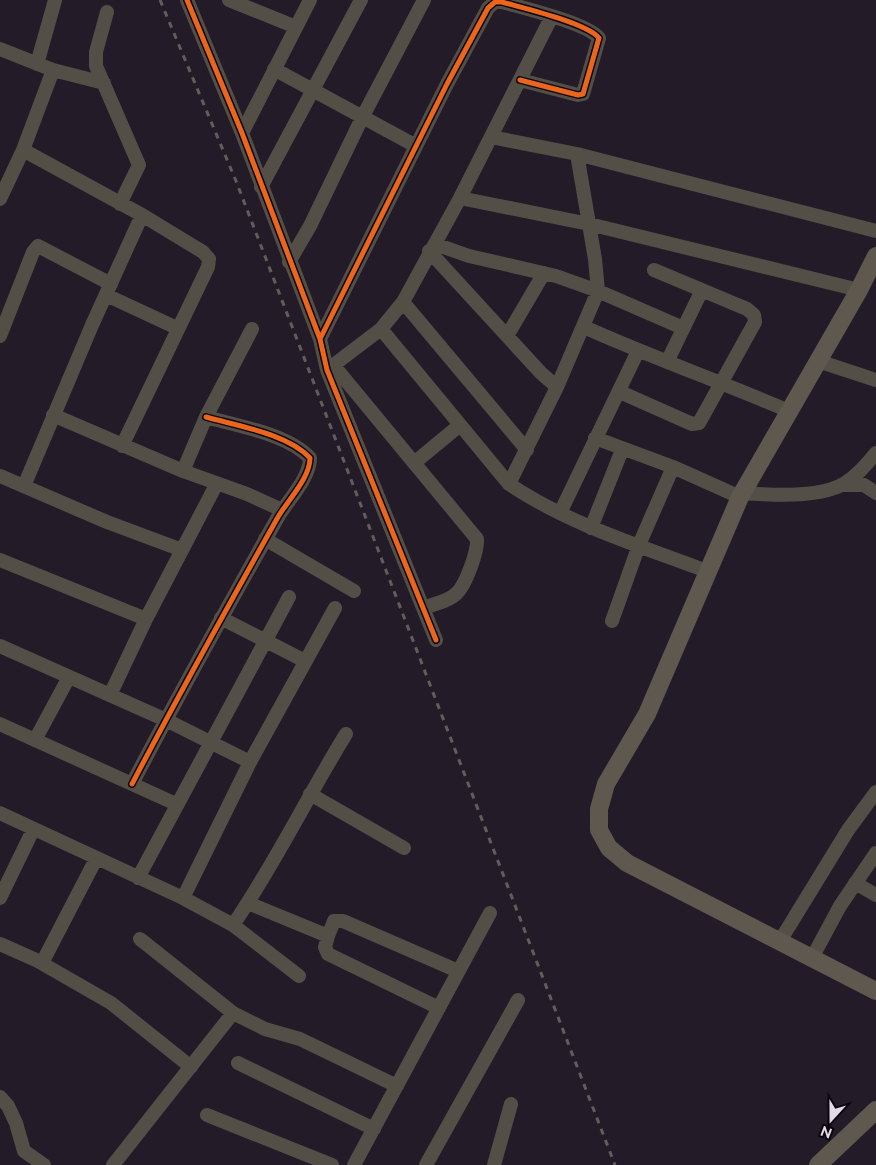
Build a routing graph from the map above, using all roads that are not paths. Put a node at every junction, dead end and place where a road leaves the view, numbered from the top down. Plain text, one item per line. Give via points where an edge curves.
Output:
1 (55, 0) edge
2 (187, 0) edge
3 (228, 0) edge
4 (310, 0) edge
5 (362, 0) edge
6 (424, 0) edge
7 (246, 3) edge
8 (107, 12) dead end
9 (552, 16) junction
10 (296, 27) junction
11 (0, 49) edge
12 (37, 64) junction
13 (274, 69) junction
14 (53, 70) junction
15 (520, 80) junction
16 (104, 82) junction
17 (313, 90) junction
18 (362, 118) junction
19 (242, 132) junction
20 (491, 137) junction
21 (416, 146) junction
22 (23, 150) junction
23 (577, 154) junction
24 (262, 187) junction
25 (460, 198) junction
26 (0, 199) edge
27 (120, 204) junction
28 (142, 215) junction
29 (589, 224) junction
30 (876, 231) edge
31 (432, 247) junction
32 (876, 256) edge
33 (289, 262) junction
34 (654, 270) dead end
35 (544, 272) junction
36 (108, 289) junction
37 (702, 290) junction
38 (859, 290) junction
39 (598, 291) junction
40 (403, 302) junction
41 (584, 327) junction
42 (178, 328) junction
43 (683, 328) junction
44 (252, 329) dead end
45 (381, 329) junction
46 (0, 336) edge
47 (507, 336) junction
48 (320, 339) junction
49 (638, 351) junction
50 (818, 361) junction
51 (667, 362) junction
52 (330, 368) junction
53 (876, 380) edge
54 (722, 383) junction
55 (557, 387) junction
56 (620, 392) junction
57 (788, 411) junction
58 (53, 415) junction
59 (206, 417) junction
60 (460, 425) junction
61 (595, 438) junction
62 (122, 446) junction
63 (527, 450) junction
64 (622, 450) junction
65 (876, 454) edge
66 (414, 462) junction
67 (673, 467) junction
68 (183, 471) junction
69 (0, 476) edge
70 (509, 484) junction
71 (216, 485) junction
72 (841, 485) junction
73 (24, 486) junction
74 (876, 493) edge
75 (741, 495) junction
76 (282, 510) junction
77 (560, 514) junction
78 (591, 528) junction
79 (266, 539) junction
80 (640, 546) junction
81 (182, 550) junction
82 (0, 560) edge
83 (709, 572) junction
84 (354, 591) dead end
85 (289, 597) dead end
86 (335, 608) dead end
87 (424, 608) junction
88 (221, 618) junction
89 (146, 619) junction
90 (612, 621) dead end
91 (265, 640) junction
92 (436, 640) dead end
93 (0, 646) edge
94 (305, 661) junction
95 (69, 677) junction
96 (110, 695) junction
97 (166, 720) junction
98 (0, 724) edge
99 (346, 734) dead end
100 (35, 740) junction
101 (212, 742) junction
102 (250, 762) junction
103 (132, 784) junction
104 (876, 792) edge
105 (310, 794) junction
106 (176, 804) junction
107 (0, 814) edge
108 (34, 830) junction
109 (404, 848) dead end
110 (876, 853) edge
111 (96, 859) junction
112 (138, 878) junction
113 (855, 883) junction
114 (876, 895) edge
115 (0, 898) edge
116 (183, 898) junction
117 (248, 903) junction
118 (490, 913) dead end
119 (233, 924) junction
120 (328, 936) junction
121 (140, 939) dead end
122 (780, 940) junction
123 (0, 944) edge
124 (812, 958) junction
125 (42, 963) junction
126 (458, 971) junction
127 (299, 976) dead end
128 (876, 991) edge
129 (518, 1000) dead end
130 (439, 1008) junction
131 (233, 1013) junction
132 (238, 1063) dead end
133 (192, 1068) junction
134 (397, 1086) junction
135 (0, 1097) edge
136 (511, 1104) dead end
137 (876, 1110) edge
138 (207, 1115) dead end
139 (374, 1128) junction
140 (44, 1165) edge
141 (113, 1165) edge
142 (332, 1165) edge
143 (354, 1165) edge
144 (426, 1165) edge
145 (494, 1165) edge
146 (818, 1165) edge

1 - 12 street
2 - 19 street
3 - 7 street
4 - 10 street
5 - 17 street
6 - 18 street
7 - 10 street
8 - 16 street via 96,52 96,66
9 - 15 street
9 - 15 street via 599,38 583,94 578,96
9 - 21 street via 502,2 495,2 488,8
10 - 13 street
11 - 12 street
12 - 14 street
13 - 17 street
13 - 19 street
14 - 16 street
14 - 22 street
15 - 20 street
16 - 27 street via 139,165
17 - 18 street
17 - 24 street
18 - 21 street
18 - 33 street
19 - 24 street
20 - 23 street
20 - 25 street
21 - 48 street
22 - 26 street
22 - 27 street
23 - 29 street
23 - 30 street
24 - 33 street
25 - 29 street
25 - 31 street
27 - 28 street
28 - 36 street
28 - 42 street via 203,252 209,259
29 - 38 street
29 - 39 street
31 - 35 street
31 - 40 street
31 - 47 street
32 - 38 main road
33 - 48 street
34 - 37 street
35 - 39 street
35 - 47 street
36 - 42 street
36 - 46 street via 38,246
36 - 58 street
37 - 43 street
37 - 54 street via 754,315 755,322
38 - 50 main road
39 - 41 street
39 - 43 street
40 - 45 street
40 - 63 street
41 - 49 street
41 - 55 street
42 - 62 street
43 - 51 street
44 - 59 street
45 - 52 street
45 - 60 street
47 - 55 street
48 - 52 street
49 - 51 street
49 - 56 street
50 - 53 street
50 - 57 main road
51 - 54 street
52 - 66 street
52 - 87 street
54 - 56 street via 702,420 696,424
54 - 57 street
55 - 63 street
56 - 61 street
57 - 75 main road
58 - 62 street
58 - 73 street
59 - 68 street
59 - 76 street via 284,441 301,448 310,458 310,467
60 - 66 street
60 - 70 street
61 - 64 street
61 - 77 street
62 - 68 street
63 - 70 street
64 - 67 street
64 - 78 street
65 - 72 street
66 - 87 street via 477,539 478,548 457,593
67 - 75 street
67 - 80 street
68 - 71 street
69 - 73 street
70 - 77 street
71 - 76 street via 247,494
71 - 81 street
72 - 74 street via 864,485
72 - 75 street via 822,492
73 - 81 street
75 - 83 main road
76 - 79 street
77 - 78 street
78 - 80 street
79 - 84 street
79 - 88 street
80 - 83 street
80 - 90 street
81 - 89 street
82 - 89 street
83 - 122 main road via 647,714 606,784 599,809 600,830 609,848 627,863
85 - 91 street
86 - 94 street
87 - 92 street
88 - 91 street
88 - 97 street
89 - 96 street
91 - 94 street
91 - 101 street
93 - 95 street
94 - 102 street
95 - 96 street
95 - 100 street
96 - 97 street
97 - 101 street
97 - 103 street
98 - 100 street
99 - 105 street
100 - 103 street
101 - 102 street
101 - 106 street
102 - 116 street
103 - 106 street
104 - 122 street via 848,830
105 - 109 street
105 - 117 street
106 - 112 street
107 - 108 street
108 - 111 street
108 - 115 street
110 - 113 street
111 - 112 street
111 - 125 street
112 - 116 street
113 - 114 street
113 - 124 street
116 - 119 street
117 - 119 street
117 - 120 street
118 - 126 street
119 - 127 street
120 - 126 street via 334,921 343,921
120 - 130 street via 324,947 328,954
121 - 131 street
122 - 124 main road
123 - 125 street
124 - 128 main road
125 - 133 street via 111,1003
126 - 130 street
129 - 144 street
130 - 134 street
131 - 133 street
131 - 134 street via 265,1029 300,1039
132 - 139 street
133 - 141 street
134 - 139 street
135 - 140 street via 16,1122 24,1151
136 - 145 street
137 - 146 main road
138 - 142 street
139 - 143 street

